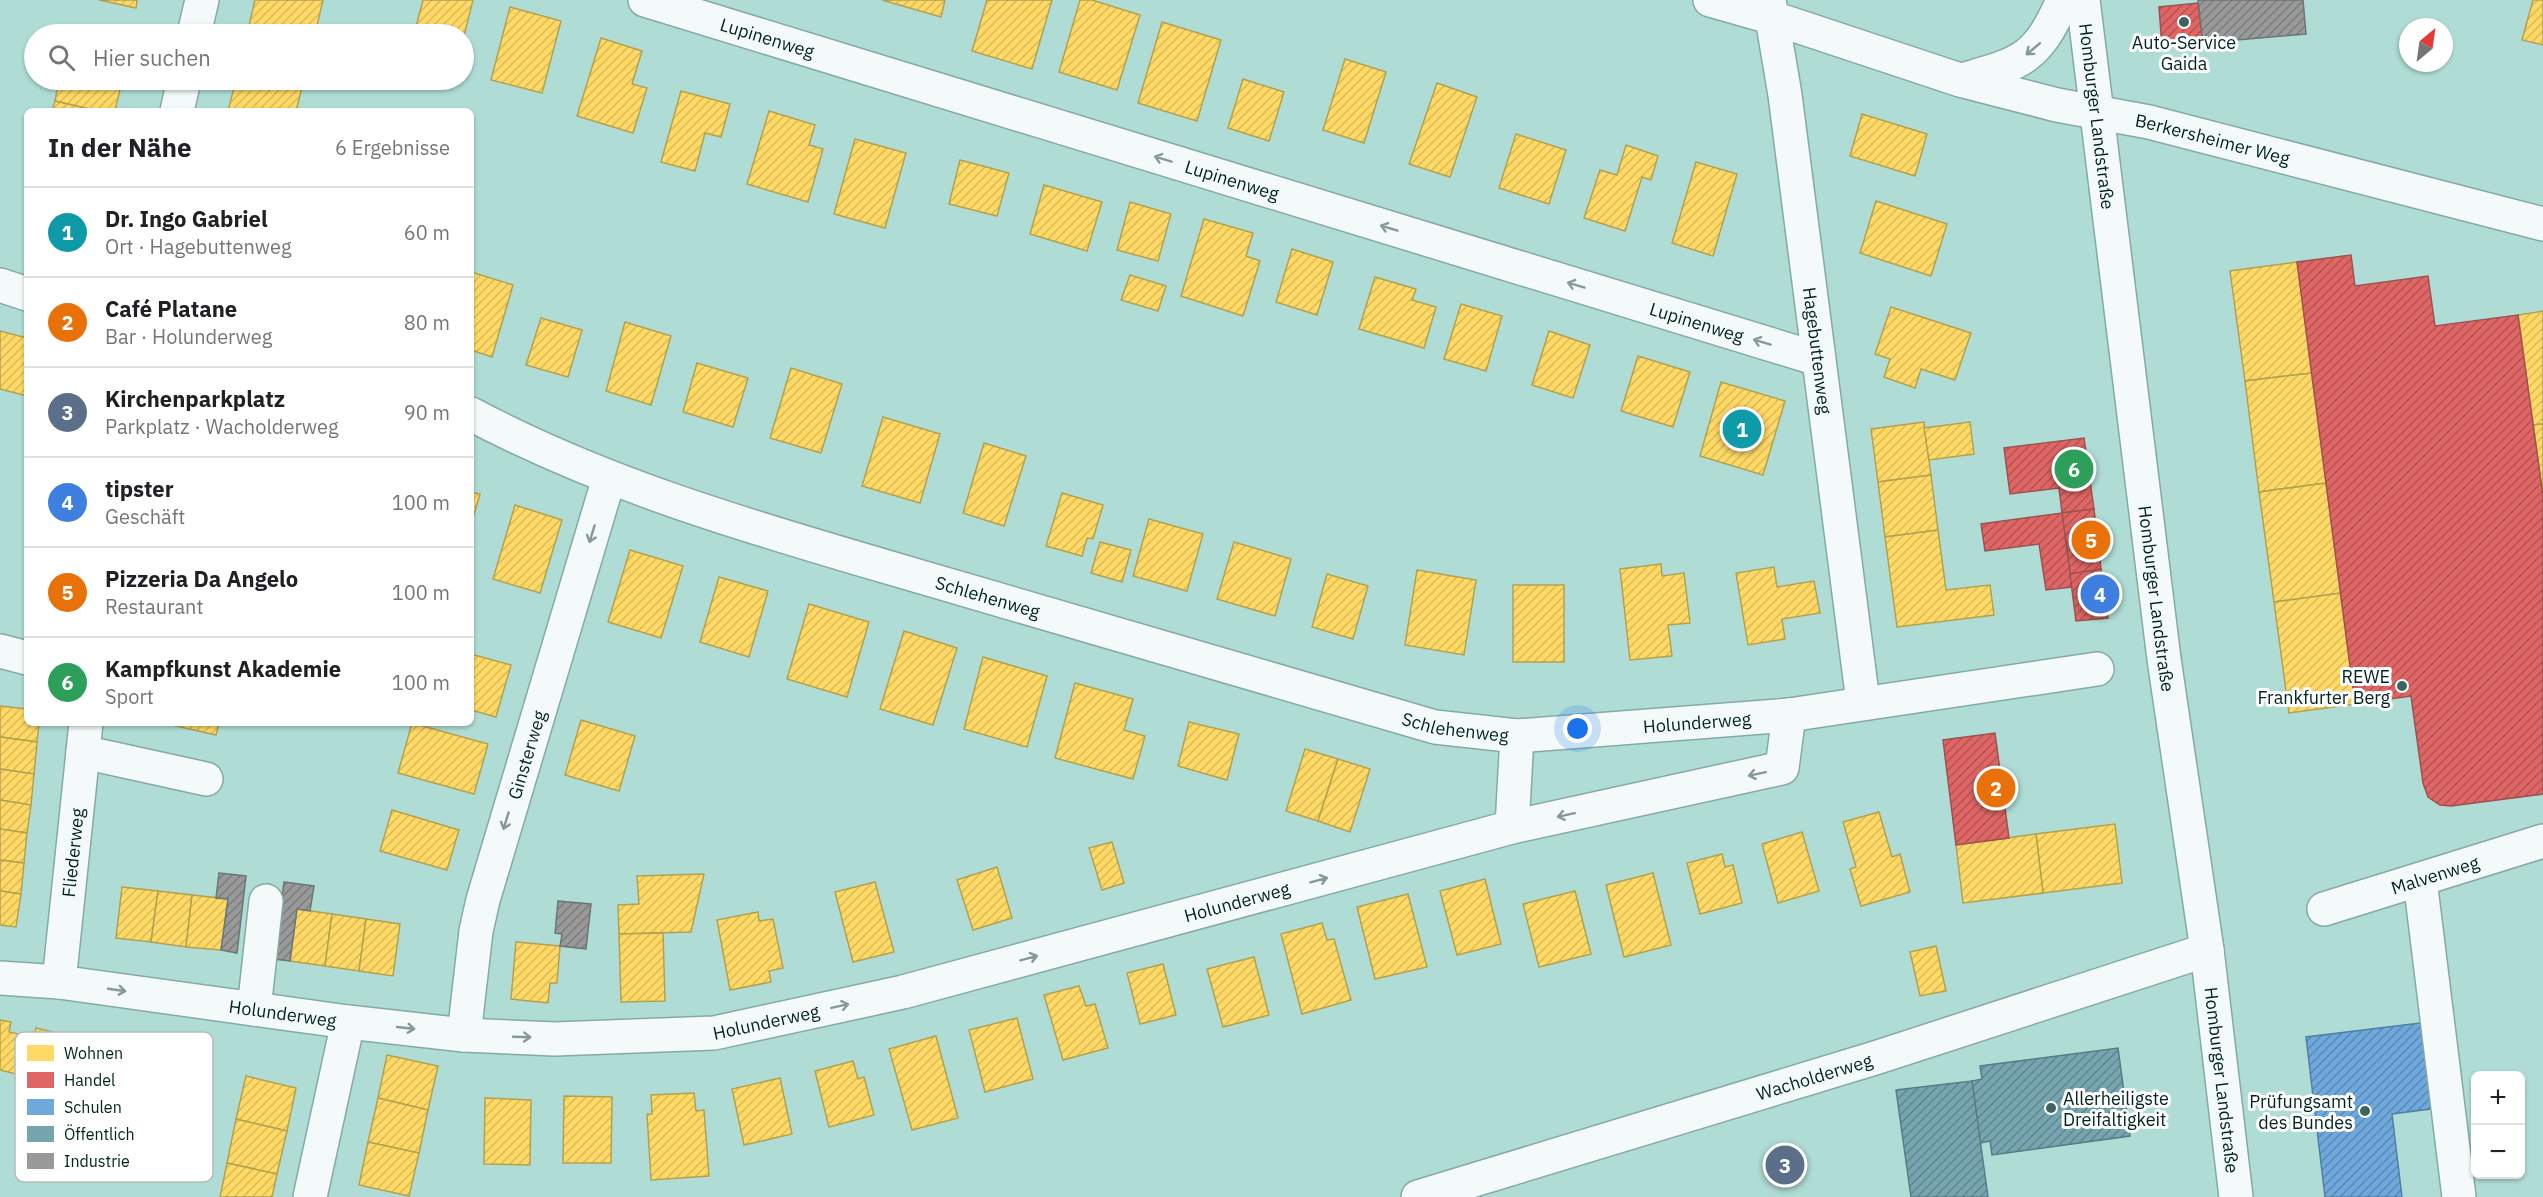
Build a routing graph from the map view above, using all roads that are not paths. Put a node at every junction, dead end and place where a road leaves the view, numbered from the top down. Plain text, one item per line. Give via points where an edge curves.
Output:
1 (202, 0) edge
2 (645, 0) edge
3 (1710, 0) edge
4 (2063, 0) edge
5 (2083, 0) edge
6 (1771, 9) edge
7 (196, 24) edge
8 (1960, 80) junction
9 (182, 90) edge
10 (178, 108) edge
11 (2098, 113) junction
12 (2543, 224) edge
13 (0, 285) edge
14 (24, 293) edge
15 (1818, 359) junction
16 (474, 416) edge
17 (609, 478) junction
18 (0, 651) edge
19 (24, 657) edge
20 (2097, 669) dead end
21 (1863, 702) junction
22 (1789, 715) junction
23 (1517, 736) junction
24 (85, 738) edge
25 (206, 779) dead end
26 (1512, 827) junction
27 (2543, 841) edge
28 (2420, 879) junction
29 (266, 901) dead end
30 (2324, 909) dead end
31 (2208, 950) junction
32 (0, 978) edge
33 (59, 982) junction
34 (254, 1009) junction
35 (348, 1022) junction
36 (464, 1035) junction
37 (310, 1197) edge
38 (1419, 1197) edge
39 (2236, 1197) edge
40 (2459, 1197) edge

1 - 7 street
15 -> 2 street, Lupinenweg
3 - 6 street, Berkersheimer Weg
4 -> 8 street via 2037,48 2010,66
5 - 11 street, Homburger Landstraße
6 - 8 street, Berkersheimer Weg
6 - 15 street, Hagebuttenweg
8 - 11 street, Berkersheimer Weg
9 - 10 street
11 - 12 street, Berkersheimer Weg via 2149,122
11 - 31 street, Homburger Landstraße via 2164,659
13 - 14 street
15 - 21 street, Hagebuttenweg
16 - 17 street, Schlehenweg via 526,443
17 - 23 street, Schlehenweg via 817,547 1435,727
17 -> 36 street, Ginsterweg via 483,900
18 - 19 street
20 - 21 street, Holunderweg
21 - 22 street, Holunderweg
22 - 23 street, Holunderweg
22 -> 26 street, Holunderweg via 1782,768
23 - 26 street
24 - 25 street
24 - 33 street, Fliederweg
36 -> 26 street, Holunderweg via 555,1039 714,1033 903,992
27 - 28 street, Malvenweg
28 - 30 street, Malvenweg
28 - 40 street
29 - 34 street
31 - 38 street, Wacholderweg via 1875,1058
31 - 39 street, Homburger Landstraße
32 - 33 street, Holunderweg
33 -> 34 street, Holunderweg
34 - 35 street, Holunderweg
35 -> 36 street, Holunderweg
35 - 37 street

